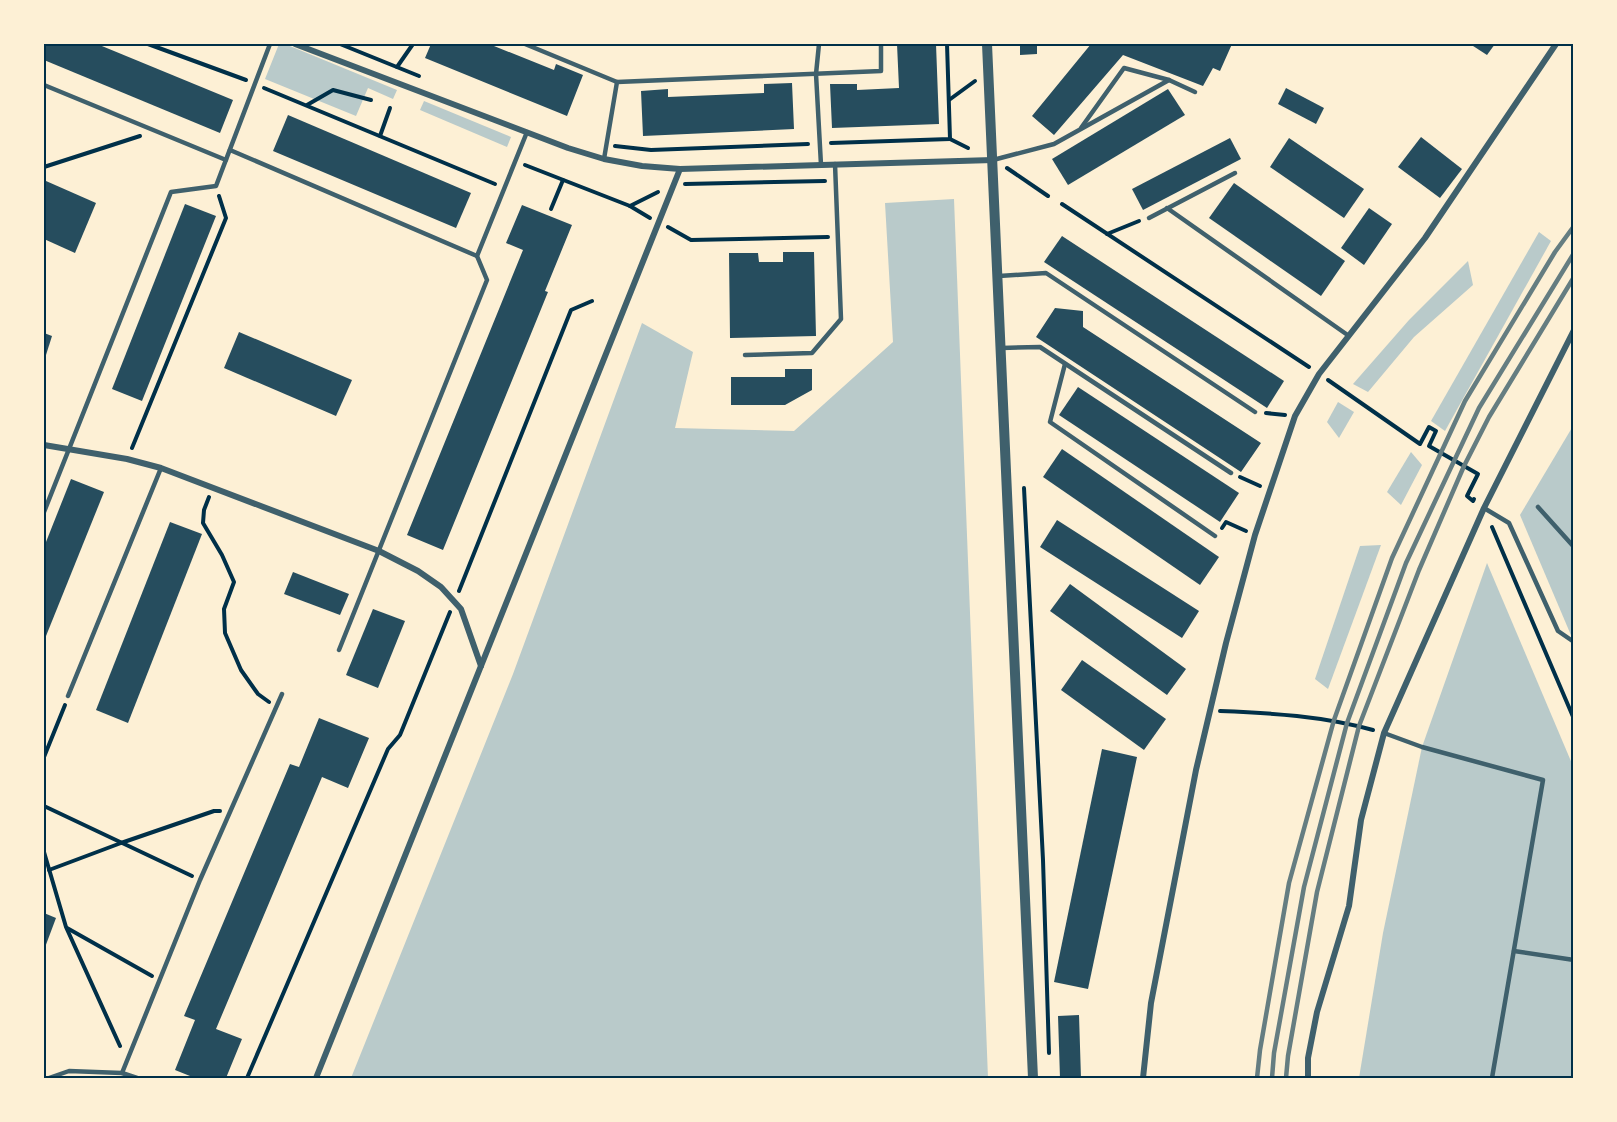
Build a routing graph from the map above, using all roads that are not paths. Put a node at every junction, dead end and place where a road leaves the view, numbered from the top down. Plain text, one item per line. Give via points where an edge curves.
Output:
1 (270, 44) edge
2 (295, 44) edge
3 (525, 44) edge
4 (819, 44) edge
5 (881, 44) edge
6 (987, 44) edge
7 (1556, 44) edge
8 (816, 74) junction
9 (1169, 80) junction
10 (617, 82) junction
11 (44, 85) edge
12 (1195, 92) dead end
13 (1079, 131) junction
14 (527, 132) junction
15 (230, 150) junction
16 (604, 159) junction
17 (226, 160) junction
18 (993, 160) junction
19 (835, 164) junction
20 (821, 165) junction
21 (680, 169) junction
22 (1235, 173) dead end
23 (1167, 208) junction
24 (1149, 218) road end
25 (477, 256) junction
26 (998, 276) junction
27 (1574, 330) edge
28 (1349, 336) junction
29 (1001, 348) junction
30 (745, 355) dead end
31 (1065, 364) junction
32 (1254, 412) road end
33 (44, 445) edge
34 (69, 448) junction
35 (161, 468) junction
36 (1231, 473) road end
37 (1538, 507) dead end
38 (1484, 508) junction
39 (44, 512) edge
40 (1215, 536) road end
41 (1574, 547) edge
42 (379, 551) junction
43 (1574, 642) edge
44 (339, 651) dead end
45 (481, 666) junction
46 (282, 694) dead end
47 (68, 696) road end
48 (1384, 733) junction
49 (1514, 951) junction
50 (1574, 960) edge
51 (122, 1073) junction
52 (49, 1078) edge
53 (137, 1078) edge
54 (316, 1078) edge
55 (1033, 1078) edge
56 (1143, 1078) edge
57 (1308, 1078) edge
58 (1492, 1078) edge

1 - 15 lane
2 - 14 street
3 - 10 lane
4 - 8 lane
5 - 8 lane via 881,71
6 - 18 street
7 - 28 street via 1425,238
8 - 10 lane
8 - 20 lane
9 - 12 lane
9 - 13 lane
9 - 13 lane via 1124,68
10 - 16 lane
11 - 17 lane
13 - 18 lane via 1054,144
14 - 16 street
14 - 25 lane
15 - 17 lane
15 - 25 lane
16 - 21 street
17 - 34 lane via 216,186 171,192
18 - 19 street
18 - 26 street
19 - 20 street
19 - 30 lane via 841,320 812,353
20 - 21 street
21 - 45 street
22 - 23 lane
23 - 24 lane
23 - 28 lane
25 - 42 lane via 487,280
26 - 29 street
26 - 32 lane via 1046,273
27 - 38 street
28 - 56 street via 1319,374 1295,416 1254,535 1196,770 1151,1003
29 - 31 lane via 1040,347
29 - 55 street
31 - 36 lane
31 - 40 lane via 1050,422
33 - 34 street
34 - 35 street
34 - 39 lane
35 - 42 street
35 - 47 lane
37 - 41 lane
38 - 43 lane via 1509,523 1558,631
38 - 48 street
42 - 44 lane
42 - 45 street via 441,587 461,609
45 - 54 street
46 - 51 lane via 200,880
48 - 49 lane via 1543,780
48 - 57 street via 1361,820 1349,906 1317,1012
49 - 50 lane
49 - 58 lane
51 - 52 lane via 69,1071
51 - 53 lane

